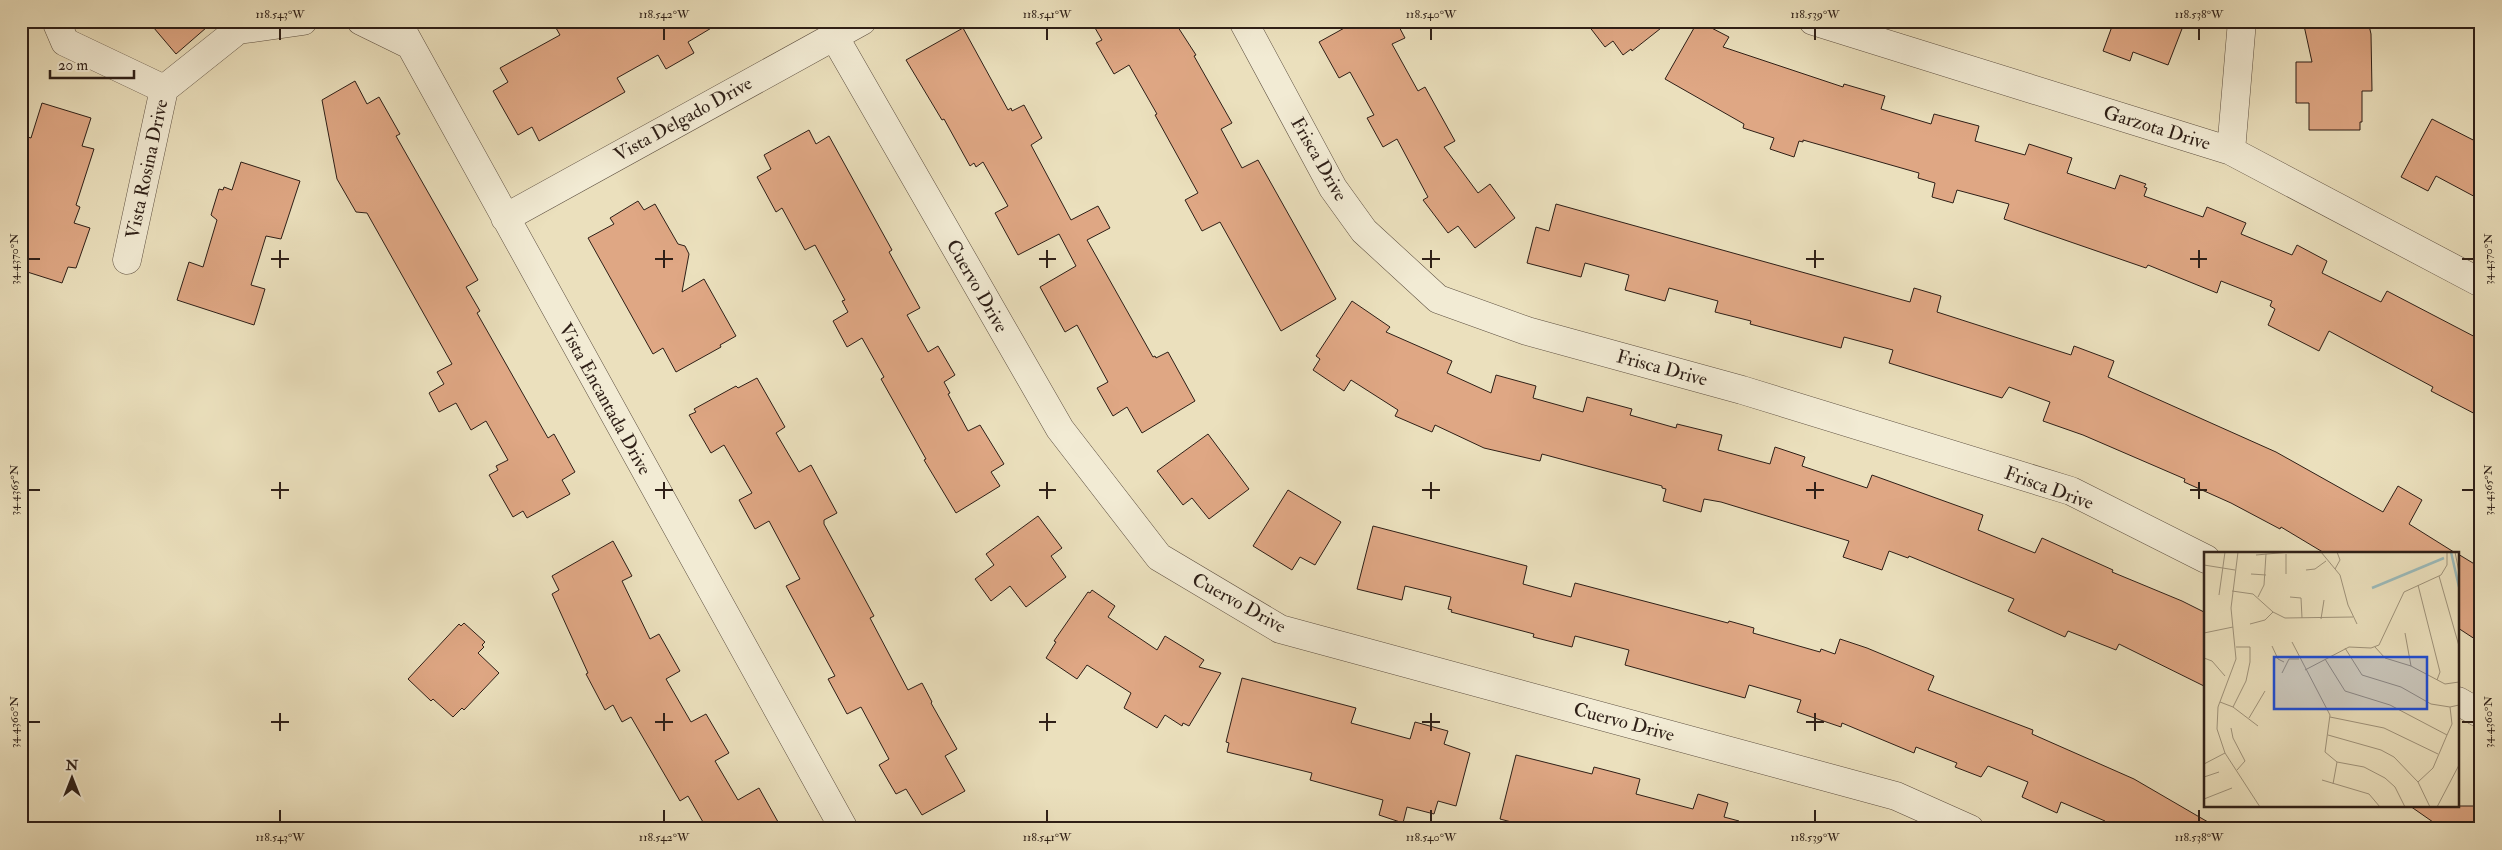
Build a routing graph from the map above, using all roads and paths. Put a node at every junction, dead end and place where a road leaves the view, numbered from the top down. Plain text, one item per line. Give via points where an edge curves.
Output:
1 (56, 21) edge
2 (303, 21) edge
3 (361, 21) edge
4 (862, 21) edge
5 (1243, 21) edge
6 (1813, 21) edge
7 (2242, 21) edge
8 (404, 33) edge
9 (834, 36) junction
10 (164, 89) junction
11 (2231, 151) junction
12 (505, 218) junction
13 (127, 260) dead end
14 (2481, 283) edge
15 (2204, 558) edge
16 (2460, 701) edge
17 (2481, 714) edge
18 (844, 829) edge
19 (1970, 829) edge

1 - 10 street via 65,42
2 - 10 street, Vista Rosina Drive via 238,30
3 - 8 street
4 - 9 street, Vista Delgado Drive
5 - 15 street, Frisca Drive via 1338,196 1364,232 1438,299 1528,330 1742,390 2071,491
6 - 11 street, Garzota Drive
7 - 11 street
8 - 12 street, Vista Encantada Drive
9 - 12 street, Vista Delgado Drive
9 - 19 street, Cuervo Drive via 1060,429 1159,557 1280,629 1896,796
10 - 13 street, Vista Rosina Drive
11 - 14 street, Garzota Drive
12 - 18 street, Vista Encantada Drive
16 - 17 street

